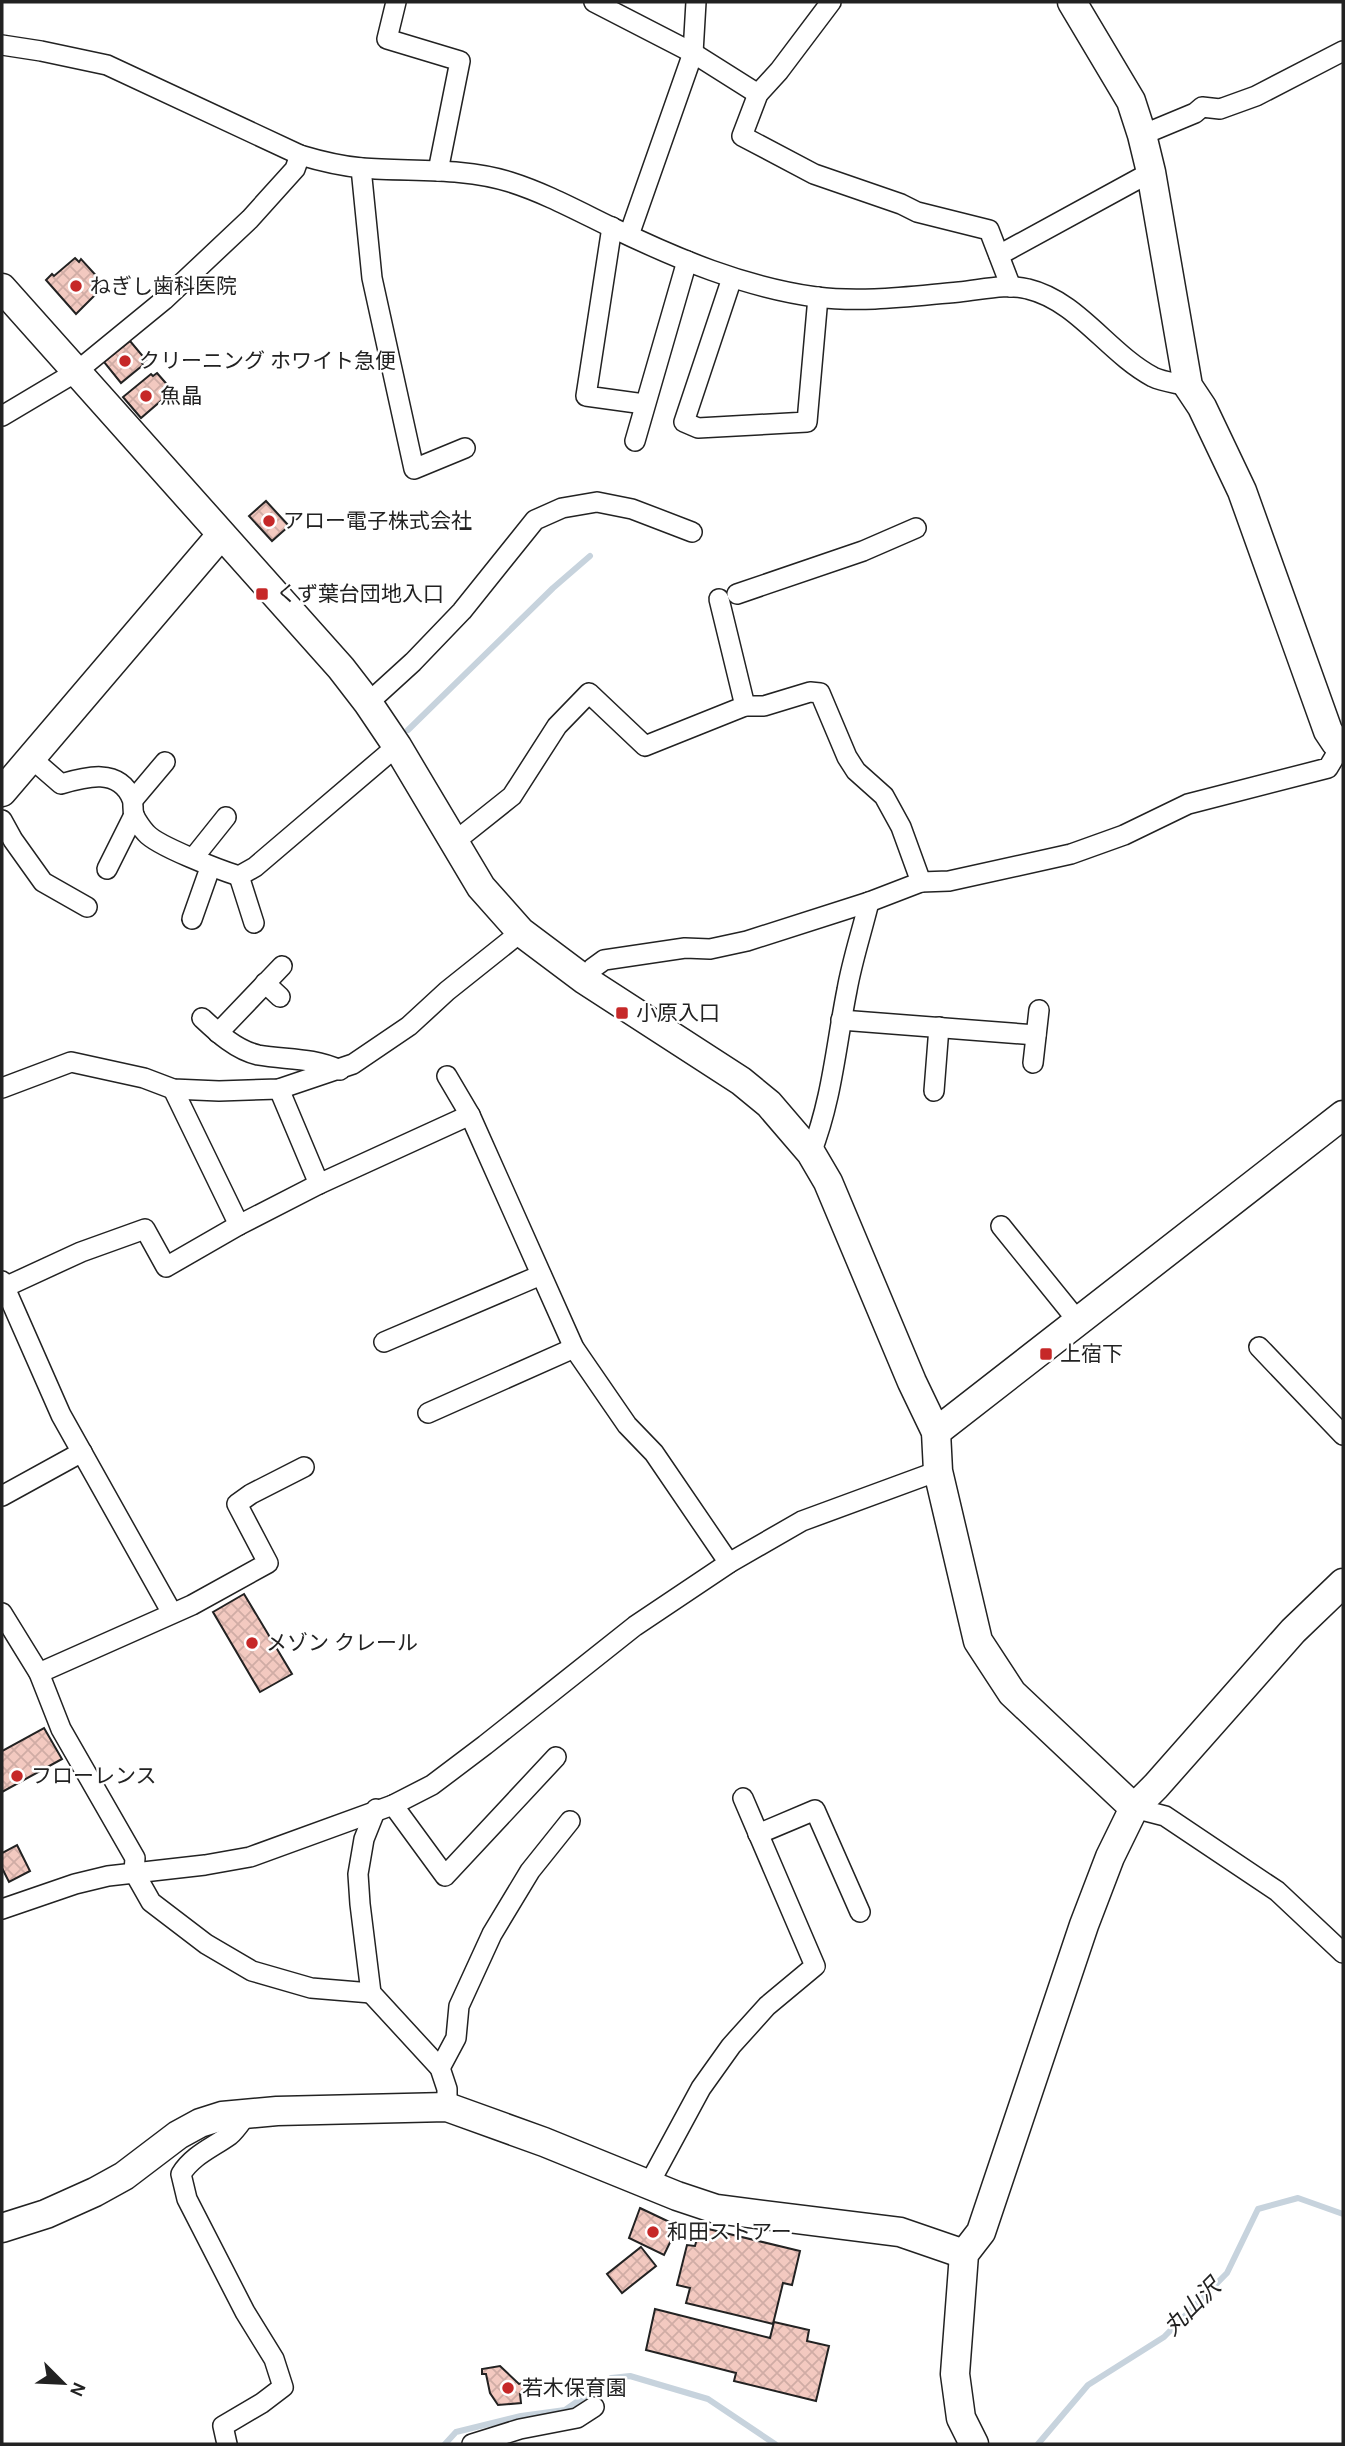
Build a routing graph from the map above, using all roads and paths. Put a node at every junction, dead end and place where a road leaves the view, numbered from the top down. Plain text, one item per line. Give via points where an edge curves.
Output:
1 (396, 2) edge
2 (594, 2) edge
3 (696, 2) edge
4 (831, 2) edge
5 (1072, 2) edge
6 (2, 45) edge
7 (1343, 51) edge
8 (693, 53) junction
9 (758, 94) junction
10 (1142, 135) junction
11 (300, 155) junction
12 (361, 168) junction
13 (438, 172) junction
14 (1151, 172) junction
15 (620, 231) junction
16 (999, 255) junction
17 (687, 261) junction
18 (732, 278) junction
19 (1011, 287) junction
20 (2, 288) edge
21 (818, 297) junction
22 (76, 372) junction
23 (1188, 386) junction
24 (644, 404) junction
25 (2, 416) edge
26 (635, 441) dead end
27 (465, 448) dead end
28 (916, 528) dead end
29 (692, 532) dead end
30 (221, 535) junction
31 (368, 703) junction
32 (745, 706) junction
33 (397, 746) junction
34 (1342, 746) edge
35 (31, 758) junction
36 (165, 762) dead end
37 (2, 792) edge
38 (133, 807) junction
39 (226, 817) dead end
40 (2, 820) edge
41 (453, 843) junction
42 (202, 862) junction
43 (107, 869) dead end
44 (239, 876) junction
45 (921, 882) junction
46 (869, 902) junction
47 (87, 907) dead end
48 (192, 919) dead end
49 (254, 923) dead end
50 (521, 932) junction
51 (282, 966) dead end
52 (585, 980) junction
53 (265, 983) junction
54 (280, 997) dead end
55 (1039, 1010) dead end
56 (202, 1018) dead end
57 (841, 1020) junction
58 (939, 1027) junction
59 (218, 1033) junction
60 (1036, 1035) junction
61 (1033, 1063) dead end
62 (340, 1070) junction
63 (447, 1076) dead end
64 (2, 1088) edge
65 (173, 1088) junction
66 (279, 1089) junction
67 (934, 1091) dead end
68 (470, 1115) junction
69 (1343, 1115) edge
70 (811, 1153) junction
71 (319, 1184) junction
72 (239, 1225) junction
73 (1002, 1226) dead end
74 (541, 1275) junction
75 (3, 1284) edge
76 (1077, 1321) junction
77 (384, 1342) dead end
78 (574, 1348) junction
79 (1259, 1348) dead end
80 (428, 1413) dead end
81 (936, 1432) junction
82 (1343, 1435) edge
83 (82, 1452) junction
84 (304, 1467) dead end
85 (938, 1471) junction
86 (2, 1496) edge
87 (729, 1563) junction
88 (1343, 1583) edge
89 (2, 1613) edge
90 (172, 1613) junction
91 (38, 1672) junction
92 (556, 1757) dead end
93 (743, 1798) dead end
94 (385, 1807) junction
95 (1134, 1808) junction
96 (570, 1821) dead end
97 (758, 1834) junction
98 (134, 1872) junction
99 (2, 1909) edge
100 (860, 1912) dead end
101 (1343, 1953) edge
102 (371, 1993) junction
103 (440, 2068) junction
104 (447, 2107) junction
105 (248, 2113) junction
106 (649, 2184) junction
107 (2, 2228) edge
108 (964, 2254) junction
109 (594, 2407) dead end
110 (227, 2444) edge
111 (472, 2444) edge
112 (974, 2444) edge

1 - 13 street via 387,38 460,61
2 - 8 street
3 - 8 street
4 - 9 street
5 - 10 street via 1130,101
6 - 11 street via 107,65
7 - 10 street via 1256,96 1220,109 1202,107
8 - 9 street
8 - 15 street
9 - 16 street via 742,136 814,174 917,212 989,230
10 - 14 street
11 - 12 street
11 - 22 street via 295,169 250,219 164,300
12 - 13 street
12 - 27 street via 372,278 414,469
13 - 15 street via 507,181
14 - 16 street
14 - 23 street
15 - 17 street
15 - 24 street via 586,396
16 - 19 street
17 - 18 street
17 - 24 street
18 - 21 street
18 - 21 street via 684,422 698,428 807,422
19 - 21 street via 888,299
19 - 23 street via 1042,292 1062,303 1154,378
20 - 22 street
22 - 25 street
22 - 30 street
23 - 34 street via 1242,491 1328,731
24 - 26 street
28 - 32 street via 863,551 728,596
29 - 31 street via 632,509 597,502 562,508 535,520 463,611
30 - 31 street
30 - 35 street
31 - 33 street
32 - 41 street via 645,746 589,693 557,726 512,796
32 - 45 street via 820,693 847,757 884,796 901,827
33 - 41 street
33 - 44 street
34 - 45 street via 1328,768 1188,804 1124,835 1070,854 948,881
35 - 37 street
35 - 38 street via 61,784 105,776 127,791
36 - 38 street
38 - 42 street via 147,835
38 - 43 street
39 - 42 street
40 - 47 street via 43,882
41 - 50 street via 481,887
42 - 44 street
42 - 48 street
44 - 49 street
45 - 46 street
46 - 52 street via 710,950 685,948 604,960
46 - 57 street
50 - 52 street
50 - 62 street via 409,1026
51 - 53 street
52 - 70 street via 741,1081 769,1104
53 - 54 street
53 - 59 street
55 - 60 street
56 - 59 street
57 - 58 street
57 - 70 street via 829,1097
58 - 60 street
58 - 67 street
59 - 62 street via 255,1054 321,1062
60 - 61 street
62 - 66 street
63 - 68 street
64 - 65 street via 71,1062
65 - 66 street
65 - 72 street
66 - 71 street
68 - 71 street
68 - 74 street
69 - 76 street
70 - 81 street via 828,1182
71 - 72 street
72 - 75 street via 166,1267 145,1228
73 - 76 street
74 - 77 street
74 - 78 street
75 - 83 street
76 - 81 street
78 - 80 street
78 - 87 street
79 - 82 street
81 - 85 street
83 - 86 street
83 - 90 street
84 - 90 street via 237,1504 268,1563
85 - 87 street via 802,1521
85 - 95 street via 978,1641 1012,1693
87 - 94 street via 635,1626 432,1785
88 - 95 street via 1293,1631
89 - 91 street
90 - 91 street
91 - 98 street via 61,1729 135,1858
92 - 94 street via 445,1876
93 - 97 street
94 - 98 street via 250,1857
94 - 102 street via 364,1839 358,1874
95 - 101 street via 1165,1816 1277,1891
95 - 108 street via 1084,1925 981,2232
96 - 103 street via 530,1871 492,1934 459,2006 456,2038
97 - 100 street via 815,1810
97 - 106 street via 815,1966 767,2006 732,2046 701,2088
98 - 99 street via 75,1884
98 - 102 street via 151,1902 251,1971 311,1988
102 - 103 street
103 - 104 street
104 - 105 street
104 - 106 street
105 - 107 street via 200,2123 95,2192
105 - 110 street via 232,2133 202,2152 181,2174 187,2199 274,2359 283,2387 223,2426
106 - 108 street via 716,2210 900,2232
108 - 112 street via 954,2374 961,2418
109 - 111 street via 577,2418

